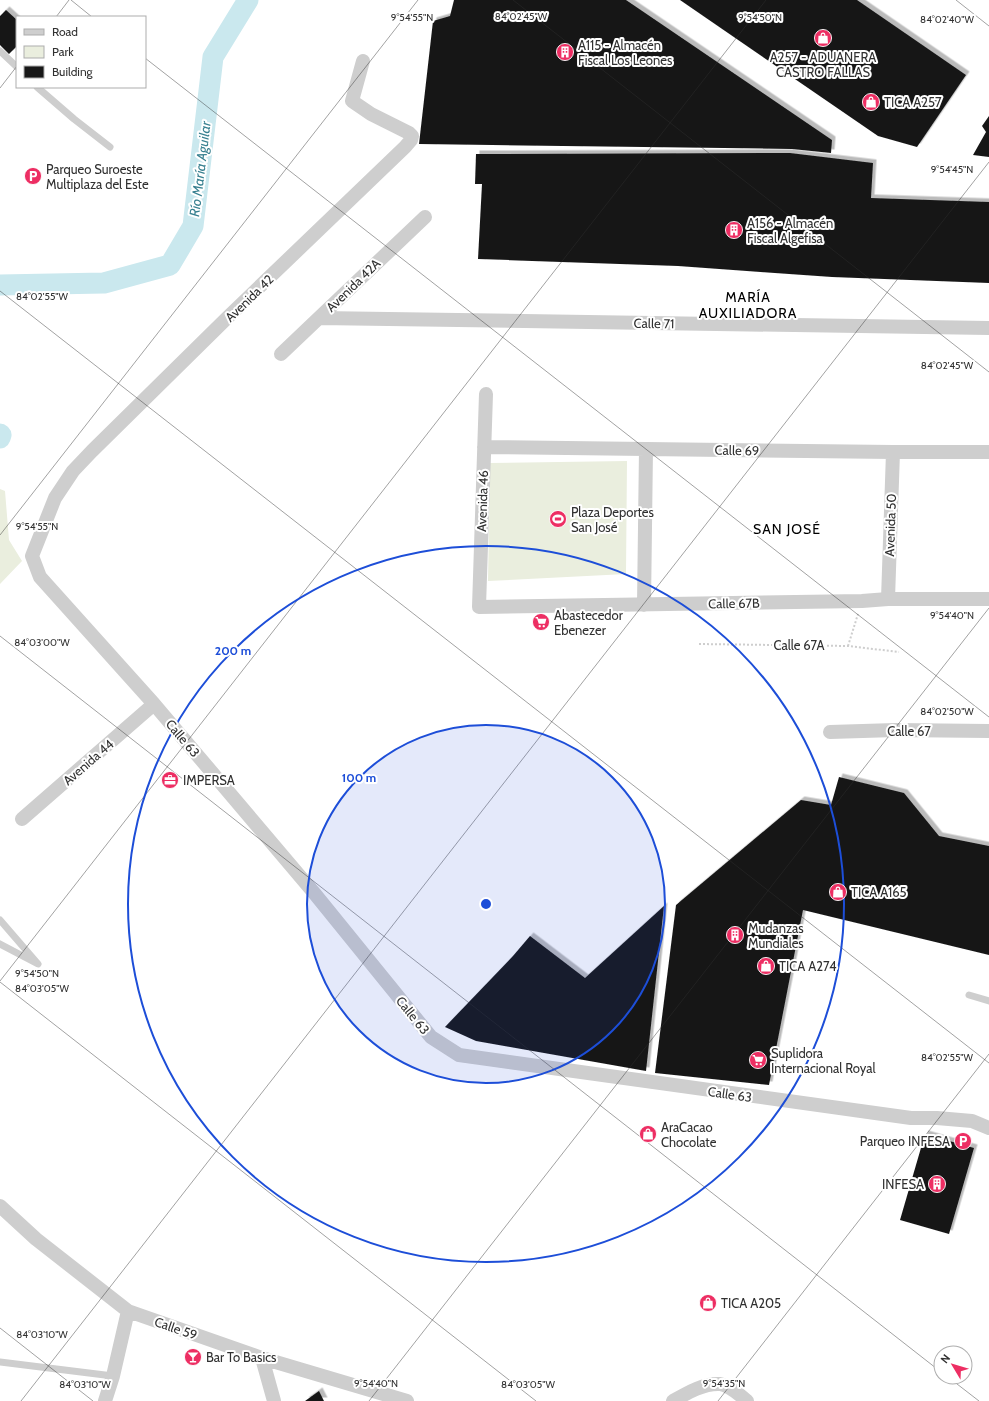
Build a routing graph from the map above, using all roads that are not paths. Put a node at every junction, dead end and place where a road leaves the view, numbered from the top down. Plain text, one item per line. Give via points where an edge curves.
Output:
1 (0, 51) edge
2 (363, 61) dead end
3 (16, 66) edge
4 (38, 88) edge
5 (110, 147) dead end
6 (425, 217) dead end
7 (319, 318) junction
8 (989, 328) edge
9 (281, 354) dead end
10 (486, 394) dead end
11 (484, 447) junction
12 (646, 449) junction
13 (893, 452) junction
14 (989, 452) edge
15 (32, 556) joint
16 (888, 598) junction
17 (989, 599) edge
18 (644, 605) junction
19 (478, 607) joint
20 (154, 704) junction
21 (989, 731) edge
22 (830, 732) dead end
23 (22, 819) dead end
24 (0, 920) edge
25 (0, 944) edge
26 (969, 995) dead end
27 (989, 1001) edge
28 (989, 1128) edge
29 (0, 1206) edge
30 (128, 1311) junction
31 (262, 1358) junction
32 (0, 1362) edge
33 (113, 1376) junction
34 (398, 1400) edge
35 (105, 1401) edge
36 (274, 1401) edge
37 (673, 1401) edge
38 (747, 1401) edge

1 - 3 lane
2 - 15 street, Avenida 42 via 352,101 371,114 409,133 412,136 411,140 73,471 55,498
4 - 5 lane
6 - 7 street, Avenida 42A
7 - 8 street, Calle 71
7 - 9 street, Avenida 42A
10 - 11 street, Avenida 46
11 - 12 street, Calle 69
11 - 19 street, Avenida 46
12 - 13 street, Calle 69
12 - 18 street
13 - 14 street, Calle 69
13 - 16 street, Avenida 50
15 - 20 street, Calle 63 via 40,577
16 - 17 street, Calle 67B
16 - 18 street, Calle 67B via 862,601
18 - 19 street, Calle 67B
20 - 23 street, Avenida 44
20 - 28 street, Calle 63 via 315,894 430,1036 459,1055 911,1118 972,1121
21 - 22 street, Calle 67
24 - 25 lane via 38,964
26 - 27 lane
29 - 30 street, Calle 59 via 36,1239
30 - 31 street, Calle 59
30 - 33 street
31 - 34 street, Calle 59
31 - 36 street
32 - 33 lane
33 - 35 street
37 - 38 street via 704,1386 721,1384

